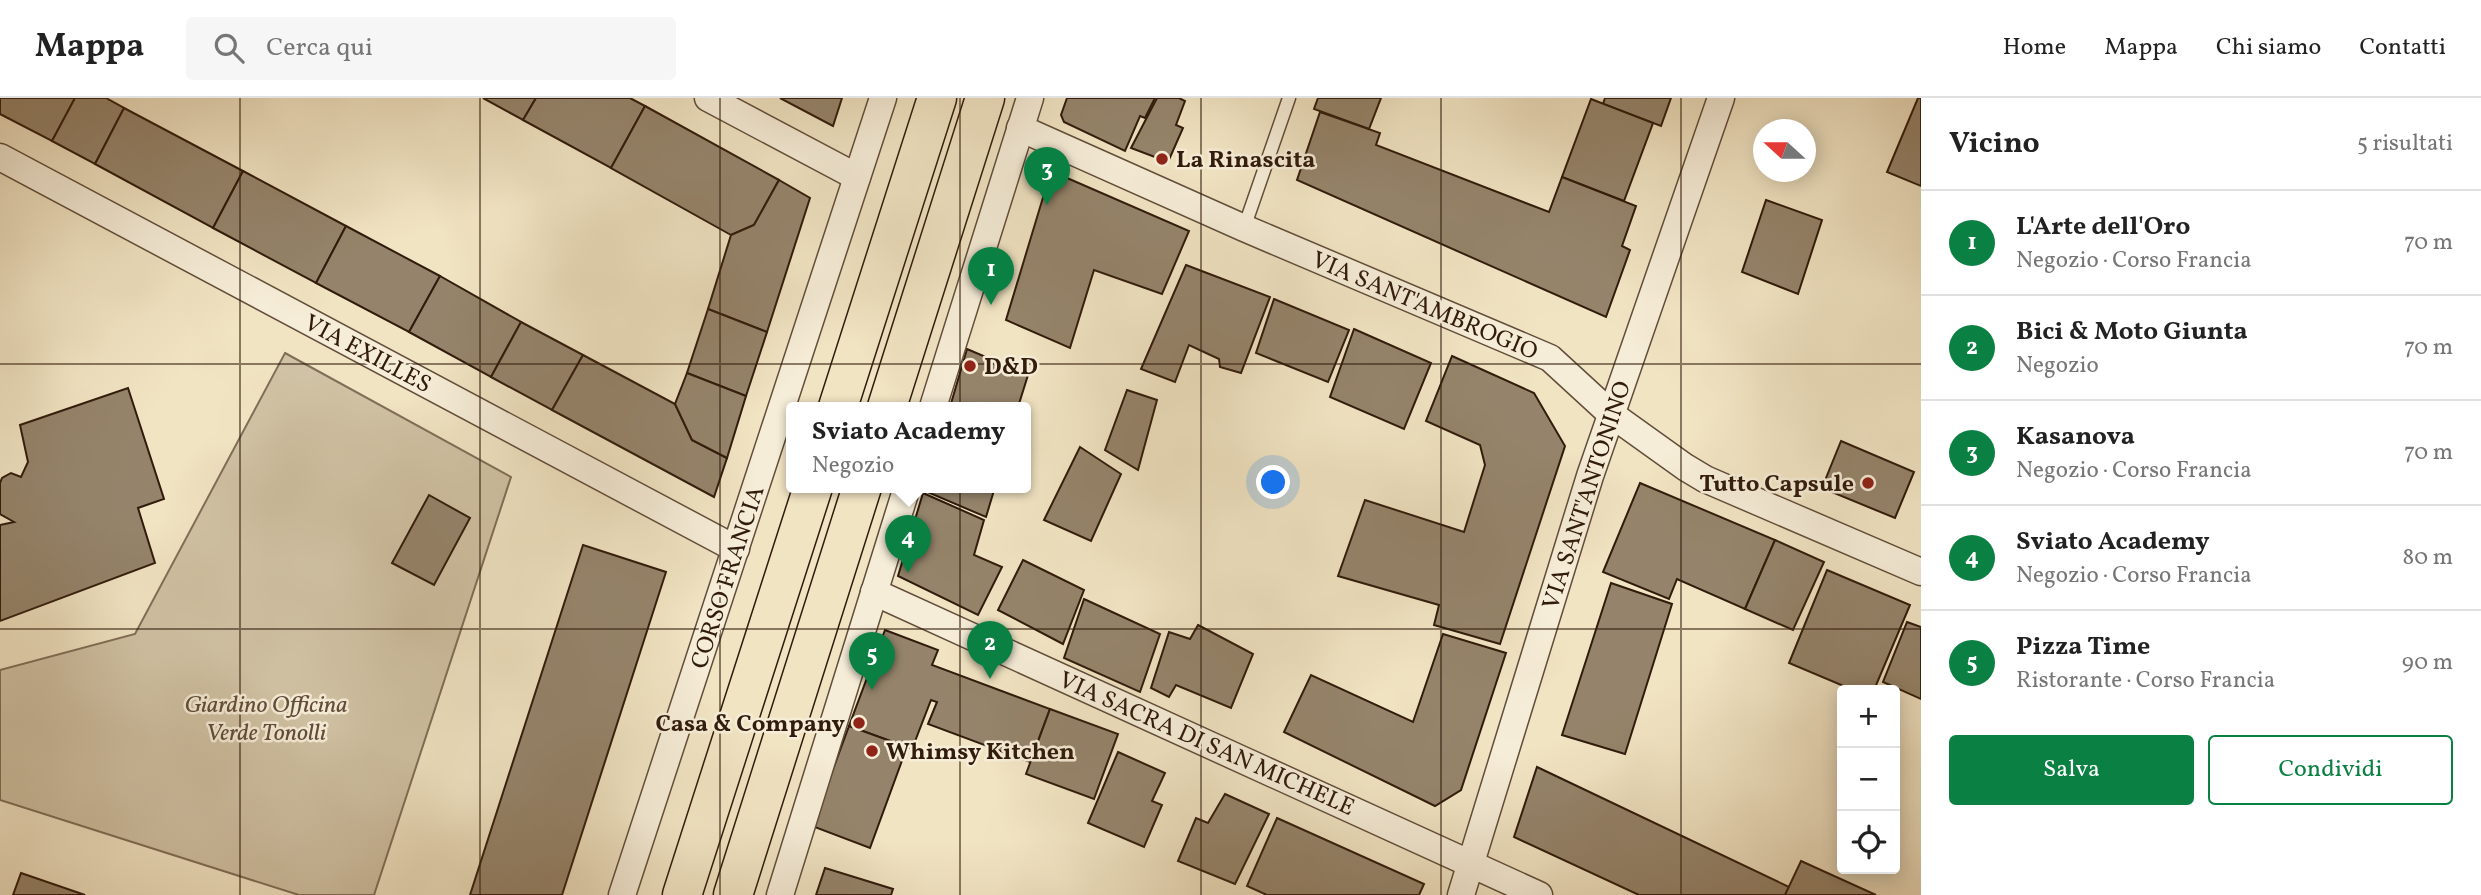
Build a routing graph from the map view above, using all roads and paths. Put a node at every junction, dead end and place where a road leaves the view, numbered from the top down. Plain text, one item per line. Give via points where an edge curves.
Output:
1 (708, 98) edge
2 (883, 98) edge
3 (937, 98) edge
4 (985, 98) edge
5 (1030, 98) edge
6 (1289, 98) edge
7 (1721, 98) edge
8 (1020, 128) junction
9 (0, 157) edge
10 (857, 177) junction
11 (1244, 228) junction
12 (840, 402) edge
13 (889, 402) edge
14 (935, 402) edge
15 (1611, 414) junction
16 (811, 493) edge
17 (860, 493) edge
18 (905, 493) edge
19 (736, 550) junction
20 (1921, 572) edge
21 (874, 592) junction
22 (1471, 863) junction
23 (622, 895) edge
24 (682, 895) edge
25 (733, 895) edge
26 (779, 895) edge
27 (1461, 895) edge
28 (1539, 895) edge

1 - 10 street
2 - 10 street, CORSO FRANCIA
3 - 12 main road
4 - 13 main road
5 - 8 street
6 - 11 lane
7 - 15 street, VIA SANT'ANTONINO
8 - 11 street, VIA SANT'AMBROGIO
8 - 14 street
9 - 19 street, VIA EXILLES
10 - 19 street, CORSO FRANCIA
11 - 15 street, VIA SANT'AMBROGIO via 1550,358
15 - 20 street, VIA SANT'AMBROGIO via 1705,478
15 - 22 street, VIA SANT'ANTONINO
16 - 24 main road
17 - 25 main road
18 - 21 street
19 - 23 street, CORSO FRANCIA
21 - 22 street, VIA SACRA DI SAN MICHELE
21 - 26 street
22 - 27 street, VIA SANT'ANTONINO
22 - 28 street, VIA SACRA DI SAN MICHELE

